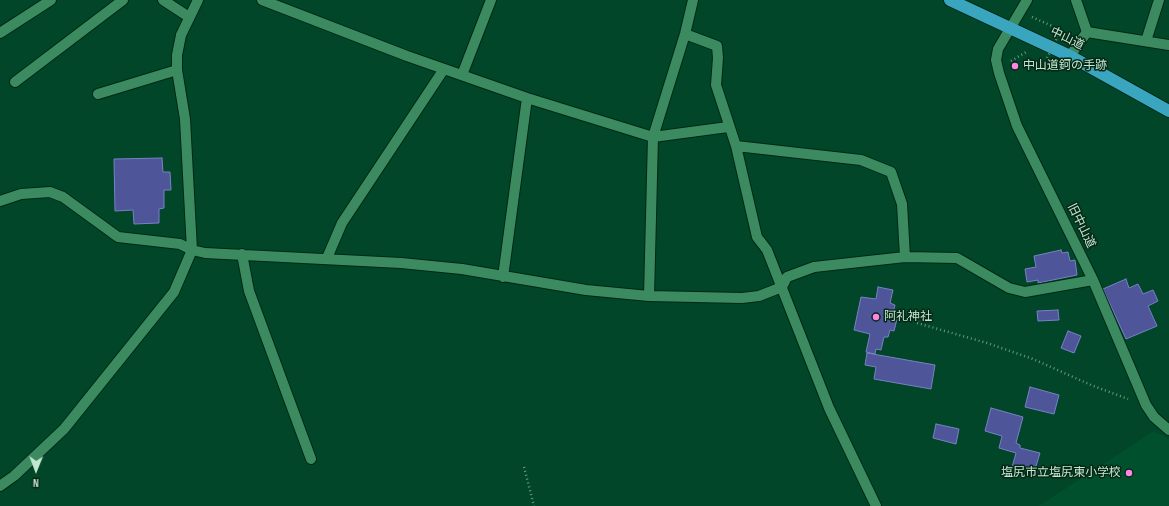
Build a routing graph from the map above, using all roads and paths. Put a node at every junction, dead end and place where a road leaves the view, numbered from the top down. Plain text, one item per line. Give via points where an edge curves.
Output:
1 (51, 0) edge
2 (123, 0) edge
3 (163, 0) edge
4 (198, 0) edge
5 (262, 0) edge
6 (491, 0) edge
7 (693, 0) edge
8 (950, 0) edge
9 (1027, 0) edge
10 (1076, 0) edge
11 (1159, 0) edge
12 (1028, 15) dead end
13 (189, 17) junction
14 (1010, 28) junction
15 (1087, 32) junction
16 (0, 33) edge
17 (685, 34) junction
18 (1146, 41) junction
19 (1169, 45) edge
20 (1030, 50) dead end
21 (1041, 56) dead end
22 (1070, 56) junction
23 (1011, 60) dead end
24 (444, 69) junction
25 (177, 70) junction
26 (462, 76) junction
27 (15, 82) dead end
28 (98, 94) dead end
29 (527, 98) junction
30 (1169, 111) edge
31 (728, 127) junction
32 (653, 137) junction
33 (736, 146) junction
34 (0, 201) edge
35 (192, 250) junction
36 (242, 254) junction
37 (904, 257) junction
38 (327, 258) junction
39 (503, 277) junction
40 (1093, 280) junction
41 (782, 287) junction
42 (649, 296) junction
43 (917, 324) dead end
44 (1146, 405) junction
45 (1169, 430) edge
46 (311, 459) dead end
47 (524, 467) dead end
48 (0, 486) edge
49 (534, 506) edge
50 (876, 506) edge

1 - 16 street
2 - 27 street
3 - 13 street
4 - 13 street
5 - 24 street
6 - 26 street
7 - 17 street
8 - 14 highway, 中山道
9 - 14 street, 旧中山道
10 - 15 street
11 - 18 street
12 - 21 path, bridge via 1061,30 1047,58
13 - 25 street via 181,35
14 - 22 highway, 中山道
14 - 40 street, 旧中山道 via 998,49 996,60 1017,126
15 - 18 street
15 - 22 street
17 - 31 street via 717,46 716,85
17 - 32 street
18 - 19 street
20 - 23 path
22 - 30 highway, 中山道
24 - 26 street
24 - 38 street via 342,223
25 - 28 street
25 - 35 street via 185,119
26 - 29 street
29 - 32 street
29 - 39 street
31 - 32 street
31 - 33 street
32 - 42 street
33 - 37 street via 861,160 891,172 902,204
33 - 41 street via 757,237 767,250
34 - 35 street via 21,194 50,192 63,197 118,237 180,244
35 - 36 street
35 - 48 street via 174,292 64,429
36 - 38 street
36 - 46 street via 249,291
37 - 40 street via 957,258 1009,288 1025,292
37 - 41 street via 814,267 787,277
38 - 39 street via 343,261 401,262
39 - 42 street via 586,290
40 - 44 street, 旧中山道
41 - 42 street via 759,296 742,298
41 - 50 street via 829,408
43 - 44 path via 987,343 1033,359 1091,385
44 - 45 street, 旧中山道 via 1154,417
47 - 49 path

